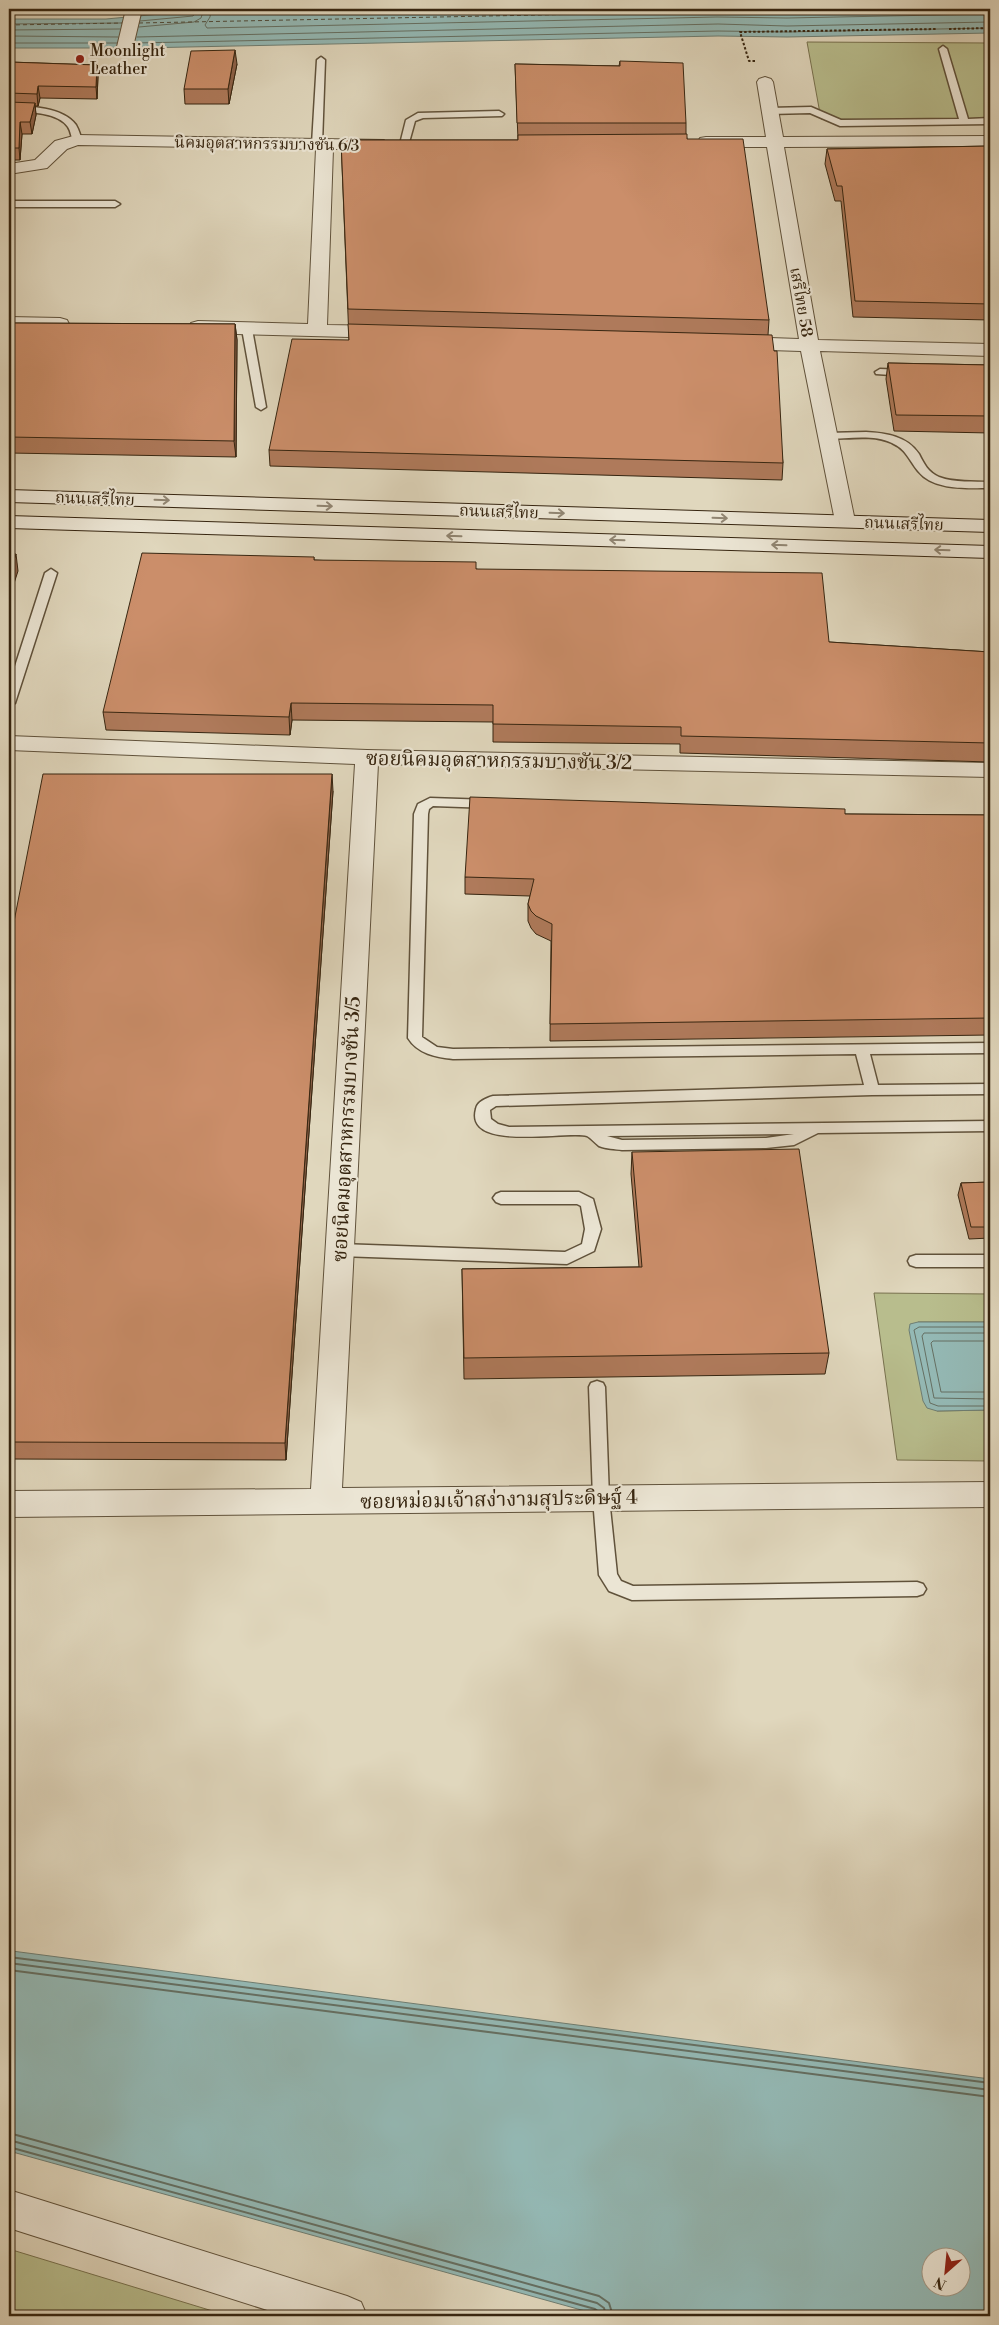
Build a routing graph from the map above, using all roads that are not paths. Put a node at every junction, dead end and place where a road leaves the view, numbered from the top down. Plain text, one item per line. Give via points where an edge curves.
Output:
1 (134, 9) edge
2 (943, 49) dead end
3 (124, 51) dead end
4 (320, 60) dead end
5 (765, 82) road end
6 (9, 109) edge
7 (769, 110) junction
8 (499, 114) dead end
9 (964, 121) junction
10 (990, 121) edge
11 (77, 140) junction
12 (774, 141) junction
13 (990, 141) edge
14 (694, 142) edge
15 (321, 144) junction
16 (406, 144) junction
17 (425, 144) edge
18 (9, 169) edge
19 (9, 204) edge
20 (115, 204) dead end
21 (9, 323) edge
22 (78, 325) edge
23 (178, 327) edge
24 (248, 329) junction
25 (317, 330) junction
26 (405, 333) edge
27 (720, 342) edge
28 (809, 345) junction
29 (990, 350) edge
30 (880, 372) dead end
31 (917, 373) edge
32 (261, 407) dead end
33 (828, 436) junction
34 (990, 485) edge
35 (9, 496) edge
36 (845, 521) junction
37 (9, 522) edge
38 (990, 526) edge
39 (990, 552) edge
40 (51, 573) dead end
41 (9, 702) edge
42 (9, 743) edge
43 (366, 757) junction
44 (990, 770) edge
45 (499, 804) edge
46 (990, 1048) edge
47 (862, 1050) junction
48 (990, 1089) edge
49 (872, 1090) junction
50 (990, 1126) edge
51 (501, 1198) dead end
52 (340, 1250) junction
53 (990, 1261) edge
54 (916, 1262) dead end
55 (597, 1387) dead end
56 (990, 1495) edge
57 (601, 1498) junction
58 (326, 1501) junction
59 (9, 1504) edge
60 (917, 1589) dead end
61 (9, 2209) edge
62 (346, 2316) edge

1 - 3 street
2 - 9 lane
4 - 15 lane
5 - 7 street, เสรีไทย 58
6 - 11 lane via 30,108 58,118 71,125
7 - 9 lane via 811,110 840,124
7 - 12 street, เสรีไทย 58
8 - 16 lane via 421,115 411,120
9 - 10 lane
11 - 15 street, นิคมอุตสาหกรรมบางชัน 6/3
11 - 18 street, นิคมอุตสาหกรรมบางชัน 6/3 via 60,145 41,164
12 - 13 street
12 - 14 street
12 - 28 street, เสรีไทย 58
15 - 16 street, นิคมอุตสาหกรรมบางชัน 6/3
15 - 25 street
16 - 17 street, นิคมอุตสาหกรรมบางชัน 6/3
19 - 20 lane
21 - 22 street
23 - 24 street
24 - 25 street
24 - 32 lane
25 - 26 street
27 - 28 street
28 - 29 street
28 - 33 street, เสรีไทย 58
30 - 31 lane
33 - 34 lane via 886,437 912,450 923,470 937,479 955,484
33 - 36 street, เสรีไทย 58
35 -> 36 street, ถนนเสรีไทย
36 - 38 street, ถนนเสรีไทย
39 -> 37 street, ถนนเสรีไทย
40 - 41 lane
42 - 43 street, ซอยนิคมอุตสาหกรรมบางชัน 3/2
43 - 44 street, ซอยนิคมอุตสาหกรรมบางชัน 3/2
43 - 52 street, ซอยนิคมอุตสาหกรรมบางชัน 3/5
45 - 47 lane via 430,802 423,807 415,1038 422,1047 453,1054
46 - 47 lane
47 - 49 lane
48 - 49 lane
49 - 50 lane via 493,1101 484,1108 482,1116 495,1129 509,1132 590,1131 605,1142 622,1145 794,1140 818,1128
51 - 52 lane via 579,1198 588,1203 593,1230 589,1247 567,1258
52 - 58 street, ซอยนิคมอุตสาหกรรมบางชัน 3/5
53 - 54 lane
55 - 57 lane
56 - 57 street, ซอยหม่อมเจ้าสง่างามสุประดิษฐ์ 4
57 - 58 street, ซอยหม่อมเจ้าสง่างามสุประดิษฐ์ 4
57 - 60 lane via 608,1575 615,1586 632,1593
58 - 59 street, ซอยหม่อมเจ้าสง่างามสุประดิษฐ์ 4
61 - 62 street

